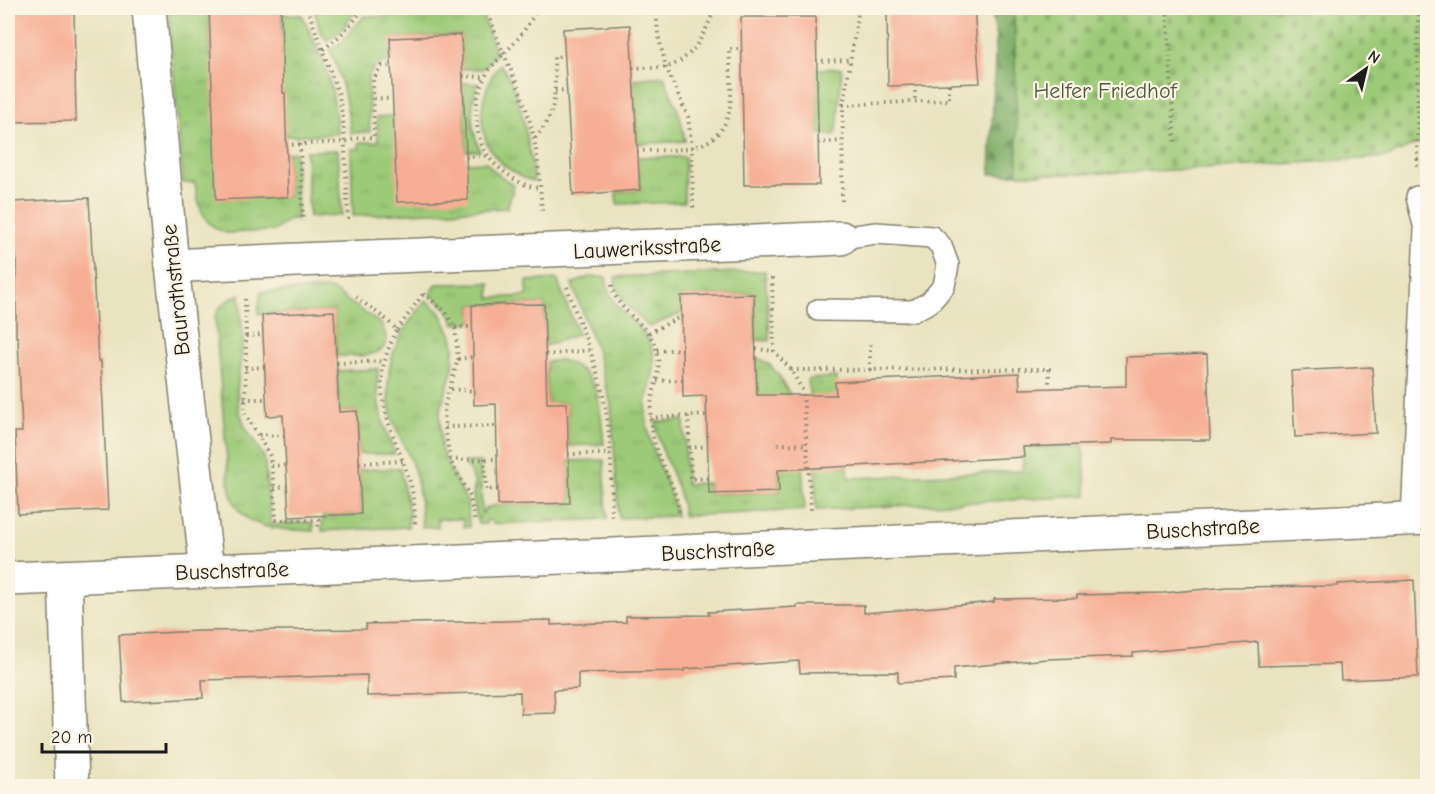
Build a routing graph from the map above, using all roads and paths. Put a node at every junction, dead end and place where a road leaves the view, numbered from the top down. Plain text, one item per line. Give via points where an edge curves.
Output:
1 (149, 8) edge
2 (307, 8) edge
3 (363, 8) edge
4 (487, 8) edge
5 (538, 8) edge
6 (656, 8) edge
7 (715, 8) edge
8 (859, 8) edge
9 (1167, 8) edge
10 (1418, 8) edge
11 (741, 48) dead end
12 (323, 50) junction
13 (503, 54) junction
14 (565, 56) dead end
15 (850, 60) junction
16 (816, 61) dead end
17 (392, 66) dead end
18 (666, 67) junction
19 (633, 68) dead end
20 (463, 76) dead end
21 (484, 77) junction
22 (949, 84) dead end
23 (915, 85) dead end
24 (566, 90) dead end
25 (555, 91) junction
26 (374, 98) junction
27 (393, 99) dead end
28 (915, 101) junction
29 (843, 105) junction
30 (535, 138) junction
31 (842, 141) junction
32 (345, 142) junction
33 (818, 143) dead end
34 (300, 144) junction
35 (286, 145) dead end
36 (1175, 145) dead end
37 (692, 147) junction
38 (638, 151) dead end
39 (486, 156) junction
40 (466, 157) dead end
41 (1428, 158) edge
42 (1417, 159) junction
43 (541, 189) junction
44 (1417, 197) joint
45 (841, 238) junction
46 (771, 242) junction
47 (694, 245) junction
48 (611, 248) junction
49 (554, 251) junction
50 (346, 257) junction
51 (304, 259) junction
52 (246, 262) junction
53 (172, 266) junction
54 (423, 294) dead end
55 (818, 310) dead end
56 (682, 316) dead end
57 (455, 327) junction
58 (472, 327) dead end
59 (649, 333) junction
60 (263, 335) dead end
61 (246, 336) junction
62 (682, 349) dead end
63 (589, 350) junction
64 (756, 350) dead end
65 (657, 351) junction
66 (774, 351) junction
67 (546, 355) dead end
68 (473, 357) dead end
69 (458, 358) junction
70 (384, 361) junction
71 (337, 363) dead end
72 (265, 367) dead end
73 (245, 368) junction
74 (791, 370) junction
75 (683, 380) dead end
76 (657, 381) junction
77 (1049, 385) dead end
78 (451, 389) junction
79 (474, 391) dead end
80 (244, 399) junction
81 (266, 399) dead end
82 (707, 415) dead end
83 (688, 416) junction
84 (650, 418) junction
85 (496, 426) dead end
86 (445, 427) junction
87 (258, 435) junction
88 (284, 436) dead end
89 (778, 444) dead end
90 (808, 445) junction
91 (708, 446) dead end
92 (689, 448) junction
93 (568, 454) dead end
94 (610, 454) junction
95 (485, 459) junction
96 (496, 459) dead end
97 (403, 460) junction
98 (450, 460) junction
99 (359, 463) dead end
100 (286, 465) dead end
101 (271, 466) junction
102 (708, 478) dead end
103 (287, 486) dead end
104 (274, 488) junction
105 (498, 489) dead end
106 (1420, 518) edge
107 (475, 533) dead end
108 (812, 545) junction
109 (681, 551) junction
110 (613, 555) junction
111 (416, 562) junction
112 (316, 567) junction
113 (207, 571) junction
114 (65, 577) junction
115 (8, 579) edge
116 (72, 786) edge

1 - 53 street, Baurothstraße
2 - 12 path
3 - 12 path via 342,35
4 - 13 path
5 - 13 path
6 - 18 path
7 - 18 path via 695,48
8 - 15 path
9 - 36 path
10 - 42 path
11 - 37 path via 729,49 731,101 724,125 708,143
12 - 32 path via 339,95
13 - 21 path
13 - 30 path
14 - 25 path via 554,57
15 - 16 path
15 - 29 path
17 - 26 path via 382,66 377,71 373,79
18 - 19 path
18 - 37 path via 688,117
20 - 21 path
21 - 39 path via 477,114 478,134
22 - 28 path via 949,99
23 - 28 path
24 - 25 path
25 - 30 path via 553,111
26 - 27 path
26 - 32 path via 374,137
28 - 29 path
29 - 31 path
30 - 43 path
31 - 33 path
31 - 45 path
32 - 34 path
32 - 50 path
34 - 35 path
34 - 51 path
37 - 38 path
37 - 47 path
39 - 40 path
39 - 43 path via 513,179
41 - 42 path
42 - 44 path
43 - 49 path
44 - 106 lane via 1425,229
45 - 46 street, Lauweriksstraße
45 - 55 lane, Lauweriksstraße via 876,233 932,237 941,246 948,266 944,286 930,302 912,311
46 - 47 street, Lauweriksstraße
46 - 66 path
47 - 48 street, Lauweriksstraße
48 - 49 street, Lauweriksstraße
48 - 59 path via 614,294
49 - 50 street, Lauweriksstraße
49 - 63 path
50 - 51 street, Lauweriksstraße
50 - 70 path via 345,290 397,330
51 - 52 street, Lauweriksstraße
52 - 53 street, Lauweriksstraße
52 - 61 path
53 - 113 street, Baurothstraße
54 - 57 path via 444,310
56 - 59 path
57 - 58 path
57 - 69 path
59 - 65 path
60 - 61 path
61 - 73 path
62 - 65 path
63 - 67 path
63 - 94 path via 606,406
64 - 66 path
65 - 76 path
66 - 74 path
68 - 69 path
69 - 78 path
70 - 71 path
70 - 97 path via 383,399
72 - 73 path
73 - 80 path
74 - 77 path via 1050,369
74 - 90 path via 803,391
75 - 76 path
76 - 84 path
78 - 79 path
78 - 86 path via 444,408
80 - 81 path
80 - 87 path via 245,413
82 - 83 path
83 - 84 path
83 - 92 path
84 - 109 path via 657,452 677,495
85 - 86 path
86 - 98 path
87 - 88 path
87 - 101 path
89 - 90 path
90 - 108 path
91 - 92 path
92 - 102 path via 691,479
93 - 94 path
94 - 110 path
95 - 96 path
95 - 98 path
95 - 105 path via 486,490
97 - 99 path
97 - 111 path via 415,512
98 - 107 path via 470,497
100 - 101 path
101 - 104 path
103 - 104 path
104 - 112 path via 276,520 319,520
106 - 108 street, Buschstraße
108 - 109 street, Buschstraße
109 - 110 street, Buschstraße
110 - 111 street, Buschstraße
111 - 112 street, Buschstraße
112 - 113 street, Buschstraße
113 - 114 street, Buschstraße
114 - 115 street, Buschstraße
114 - 116 street

